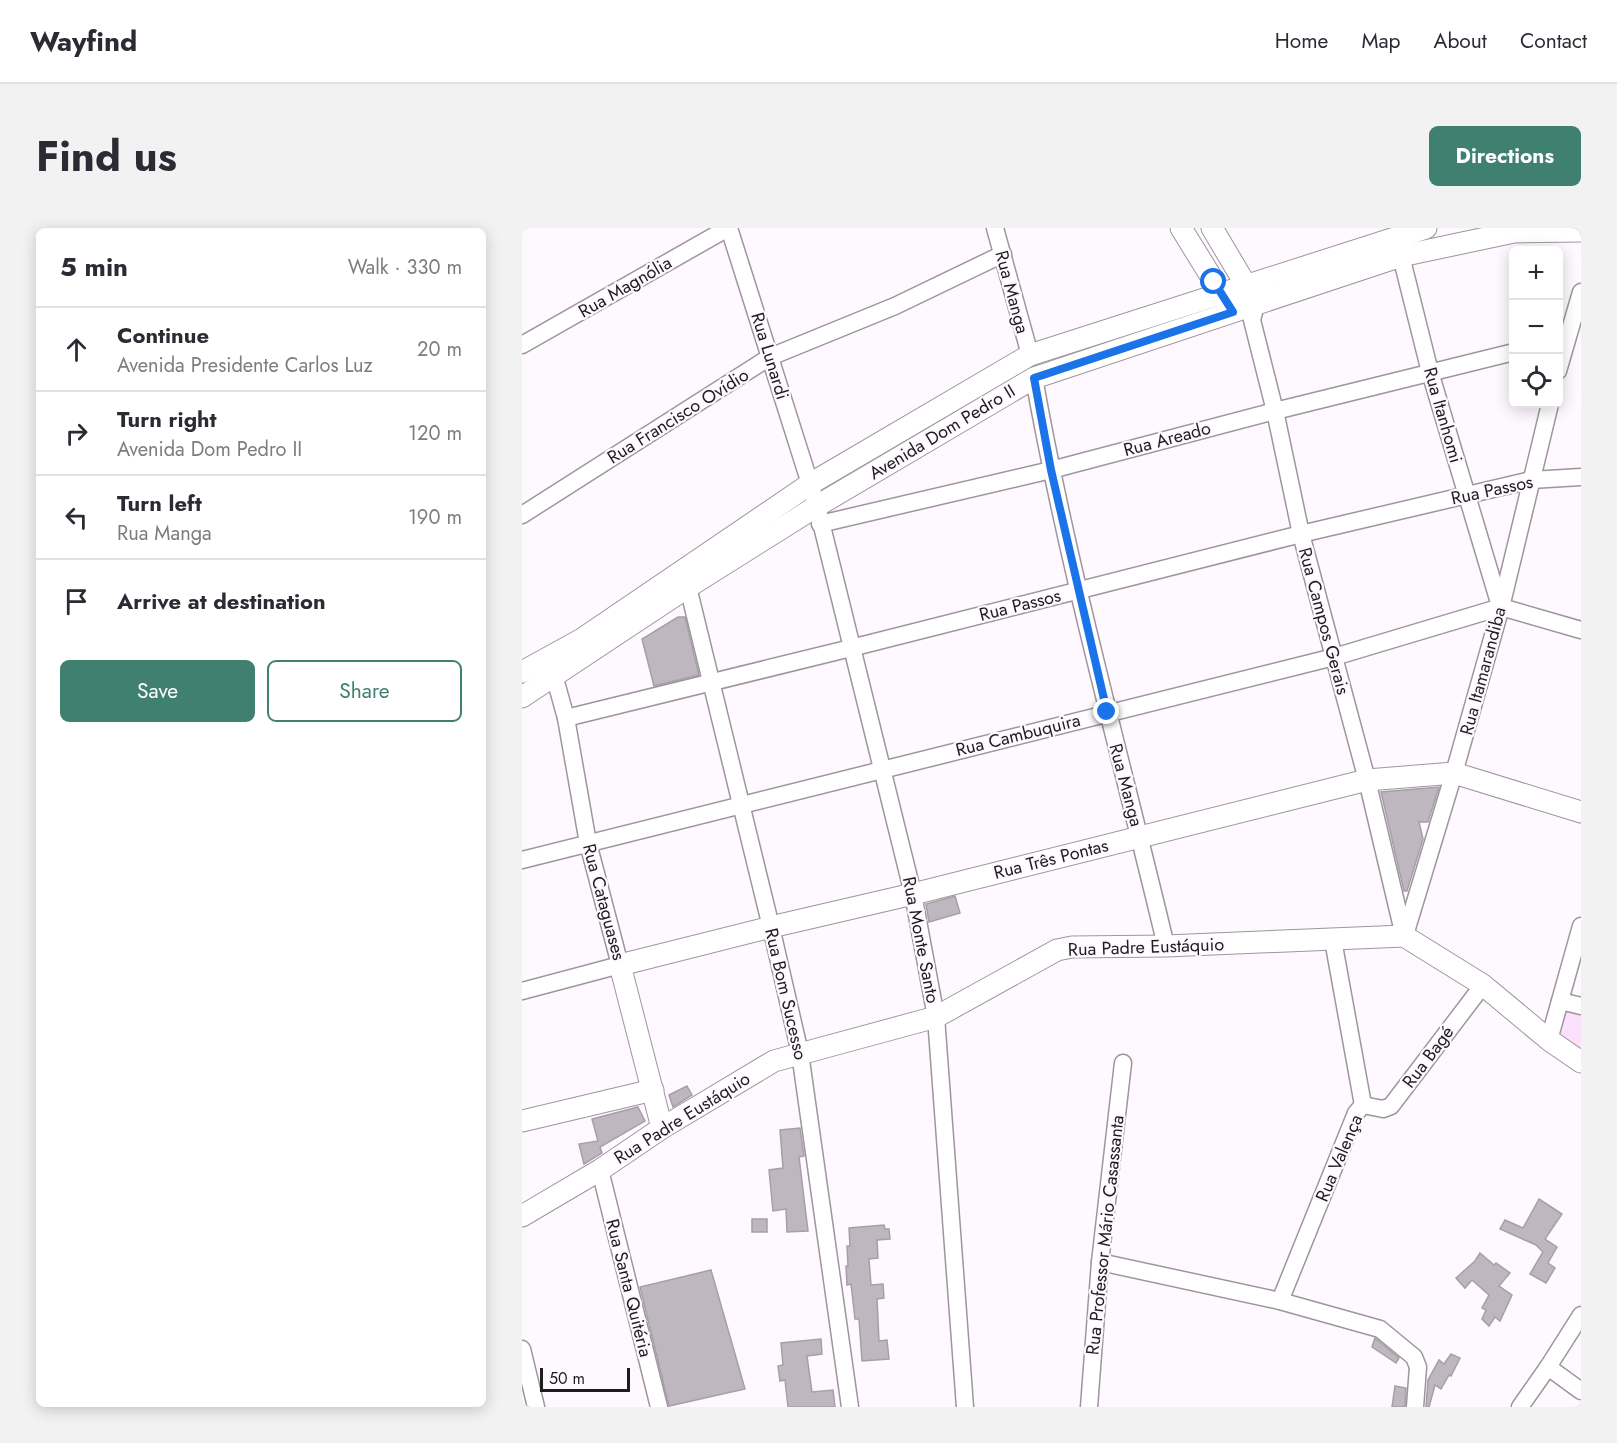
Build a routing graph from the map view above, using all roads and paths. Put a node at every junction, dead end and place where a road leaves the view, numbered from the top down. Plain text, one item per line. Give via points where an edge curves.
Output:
1 (728, 228) edge
2 (995, 228) edge
3 (1181, 228) edge
4 (1212, 228) edge
5 (1426, 228) edge
6 (1581, 231) edge
7 (1003, 254) junction
8 (1401, 256) junction
9 (1247, 286) junction
10 (1581, 292) edge
11 (1222, 293) junction
12 (1256, 305) junction
13 (1233, 312) junction
14 (1569, 338) edge
15 (522, 345) edge
16 (1509, 353) edge
17 (1030, 355) junction
18 (1563, 356) edge
19 (770, 357) junction
20 (1430, 372) junction
21 (1034, 378) junction
22 (1549, 408) edge
23 (1275, 411) junction
24 (1051, 470) junction
25 (1581, 477) edge
26 (1531, 480) junction
27 (810, 484) junction
28 (1466, 495) junction
29 (522, 515) edge
30 (818, 515) junction
31 (1301, 534) junction
32 (687, 587) junction
33 (1078, 590) junction
34 (1501, 607) junction
35 (1581, 630) edge
36 (852, 648) junction
37 (1334, 657) junction
38 (522, 672) edge
39 (554, 675) junction
40 (712, 682) junction
41 (522, 697) edge
42 (1107, 712) junction
43 (566, 718) junction
44 (882, 769) junction
45 (1454, 773) junction
46 (1367, 780) junction
47 (740, 804) junction
48 (1581, 812) edge
49 (1140, 836) junction
50 (588, 843) junction
51 (522, 860) edge
52 (913, 894) junction
53 (1581, 926) edge
54 (771, 927) junction
55 (1404, 936) junction
56 (1334, 940) junction
57 (1166, 946) junction
58 (620, 965) junction
59 (1483, 985) junction
60 (522, 992) edge
61 (1560, 1001) junction
62 (1581, 1006) edge
63 (936, 1017) junction
64 (1548, 1040) junction
65 (800, 1053) junction
66 (1581, 1062) edge
67 (1124, 1063) dead end
68 (653, 1090) junction
69 (1363, 1105) junction
70 (522, 1121) edge
71 (662, 1128) junction
72 (600, 1170) junction
73 (522, 1216) edge
74 (1100, 1262) junction
75 (1280, 1301) junction
76 (1581, 1315) edge
77 (522, 1349) edge
78 (1548, 1367) junction
79 (1581, 1391) edge
80 (536, 1407) edge
81 (658, 1407) edge
82 (850, 1407) edge
83 (965, 1407) edge
84 (1089, 1407) edge
85 (1415, 1407) edge
86 (1520, 1407) edge

1 - 15 street, Rua Magnólia
1 - 19 street, Rua Lunardi
2 - 7 street, Rua Manga
3 - 11 main road
4 - 9 main road
5 - 9 main road, Avenida Dom Pedro II
6 - 8 main road, Avenida Dom Pedro II via 1514,232
7 - 17 street, Rua Manga
7 - 19 street, Rua Francisco Ovídio via 895,306
8 - 12 main road, Avenida Dom Pedro II
8 - 20 street, Rua Itanhomi
9 - 11 main road, Avenida Dom Pedro II
9 - 12 main road
10 - 14 street
11 - 13 main road
11 - 17 main road, Avenida Dom Pedro II
12 - 13 main road, Avenida Dom Pedro II
12 - 23 street, Rua Campos Gerais via 1252,320
13 - 21 main road, Avenida Dom Pedro II
14 - 18 street
16 - 20 street, Rua Areado
17 - 27 main road, Avenida Dom Pedro II
19 - 27 street, Rua Lunardi
19 - 29 street, Rua Francisco Ovídio
20 - 23 street, Rua Areado
20 - 28 street, Rua Itanhomi
21 - 24 street, Rua Manga
21 - 30 main road, Avenida Dom Pedro II
22 - 26 street, Rua Itamarandiba
23 - 24 street, Rua Areado
23 - 31 street, Rua Campos Gerais
24 - 30 street, Rua Areado
24 - 33 street, Rua Manga
25 - 26 street, Rua Passos
26 - 28 street, Rua Passos
26 - 34 street, Rua Itamarandiba
27 - 30 street, Rua Monte Santo
27 - 38 main road, Avenida Dom Pedro II via 582,639
28 - 31 street, Rua Passos
28 - 34 street, Rua Itanhomi
30 - 32 main road, Avenida Dom Pedro II
30 - 36 street, Rua Monte Santo
31 - 33 street, Rua Passos
31 - 37 street, Rua Campos Gerais
32 - 39 main road, Avenida Dom Pedro II
32 - 40 street, Rua Bom Sucesso
33 - 36 street, Rua Passos
33 - 42 street, Rua Manga
34 - 35 street
34 - 37 street, Rua Cambuquira
34 - 45 street, Rua Itamarandiba
36 - 40 street, Rua Passos
36 - 44 street, Rua Monte Santo
37 - 42 street, Rua Cambuquira
37 - 46 street, Rua Campos Gerais
39 - 41 main road, Avenida Dom Pedro II
39 - 43 street, Rua Cataguases
40 - 43 street, Rua Passos
40 - 47 street, Rua Bom Sucesso
42 - 44 street, Rua Cambuquira
42 - 49 street, Rua Manga
43 - 50 street, Rua Cataguases
44 - 47 street, Rua Cambuquira
44 - 52 street, Rua Monte Santo
45 - 46 main road, Rua Três Pontas
45 - 48 main road, Rua Três Pontas
45 - 55 street, Rua Itamarandiba
46 - 49 main road, Rua Três Pontas
46 - 55 street, Rua Campos Gerais
47 - 50 street, Rua Cambuquira
47 - 54 street, Rua Bom Sucesso
49 - 52 main road, Rua Três Pontas
49 - 57 street, Rua Manga
50 - 51 street, Rua Cambuquira
50 - 58 street, Rua Cataguases
52 - 54 main road, Rua Três Pontas
52 - 63 street, Rua Monte Santo
53 - 61 street
54 - 58 main road, Rua Três Pontas
54 - 65 street, Rua Bom Sucesso
55 - 56 main road, Rua Padre Eustáquio
55 - 59 main road
56 - 57 main road, Rua Padre Eustáquio
56 - 69 street, Rua Valença
57 - 63 main road, Rua Padre Eustáquio via 1057,950
58 - 60 street, Rua Três Pontas
58 - 68 main road, Rua Cataguases
59 - 64 main road
59 - 69 street, Rua Bagé via 1392,1106 1383,1109
61 - 62 street
61 - 64 street
63 - 65 main road, Rua Padre Eustáquio
63 - 83 street, Rua Monte Santo
64 - 66 main road
65 - 71 main road, Rua Padre Eustáquio via 774,1061
65 - 82 street, Rua Bom Sucesso
67 - 74 street, Rua Professor Mário Casassanta
68 - 70 main road
68 - 71 main road, Rua Cataguases
69 - 75 street, Rua Valença via 1356,1113
71 - 72 main road, Rua Padre Eustáquio
72 - 73 main road, Rua Padre Eustáquio
72 - 81 street, Rua Santa Quitéria
74 - 75 street
74 - 84 street, Rua Professor Mário Casassanta
75 - 85 street via 1380,1329 1414,1357 1418,1367
76 - 78 street
77 - 80 street
78 - 79 street
78 - 86 street

